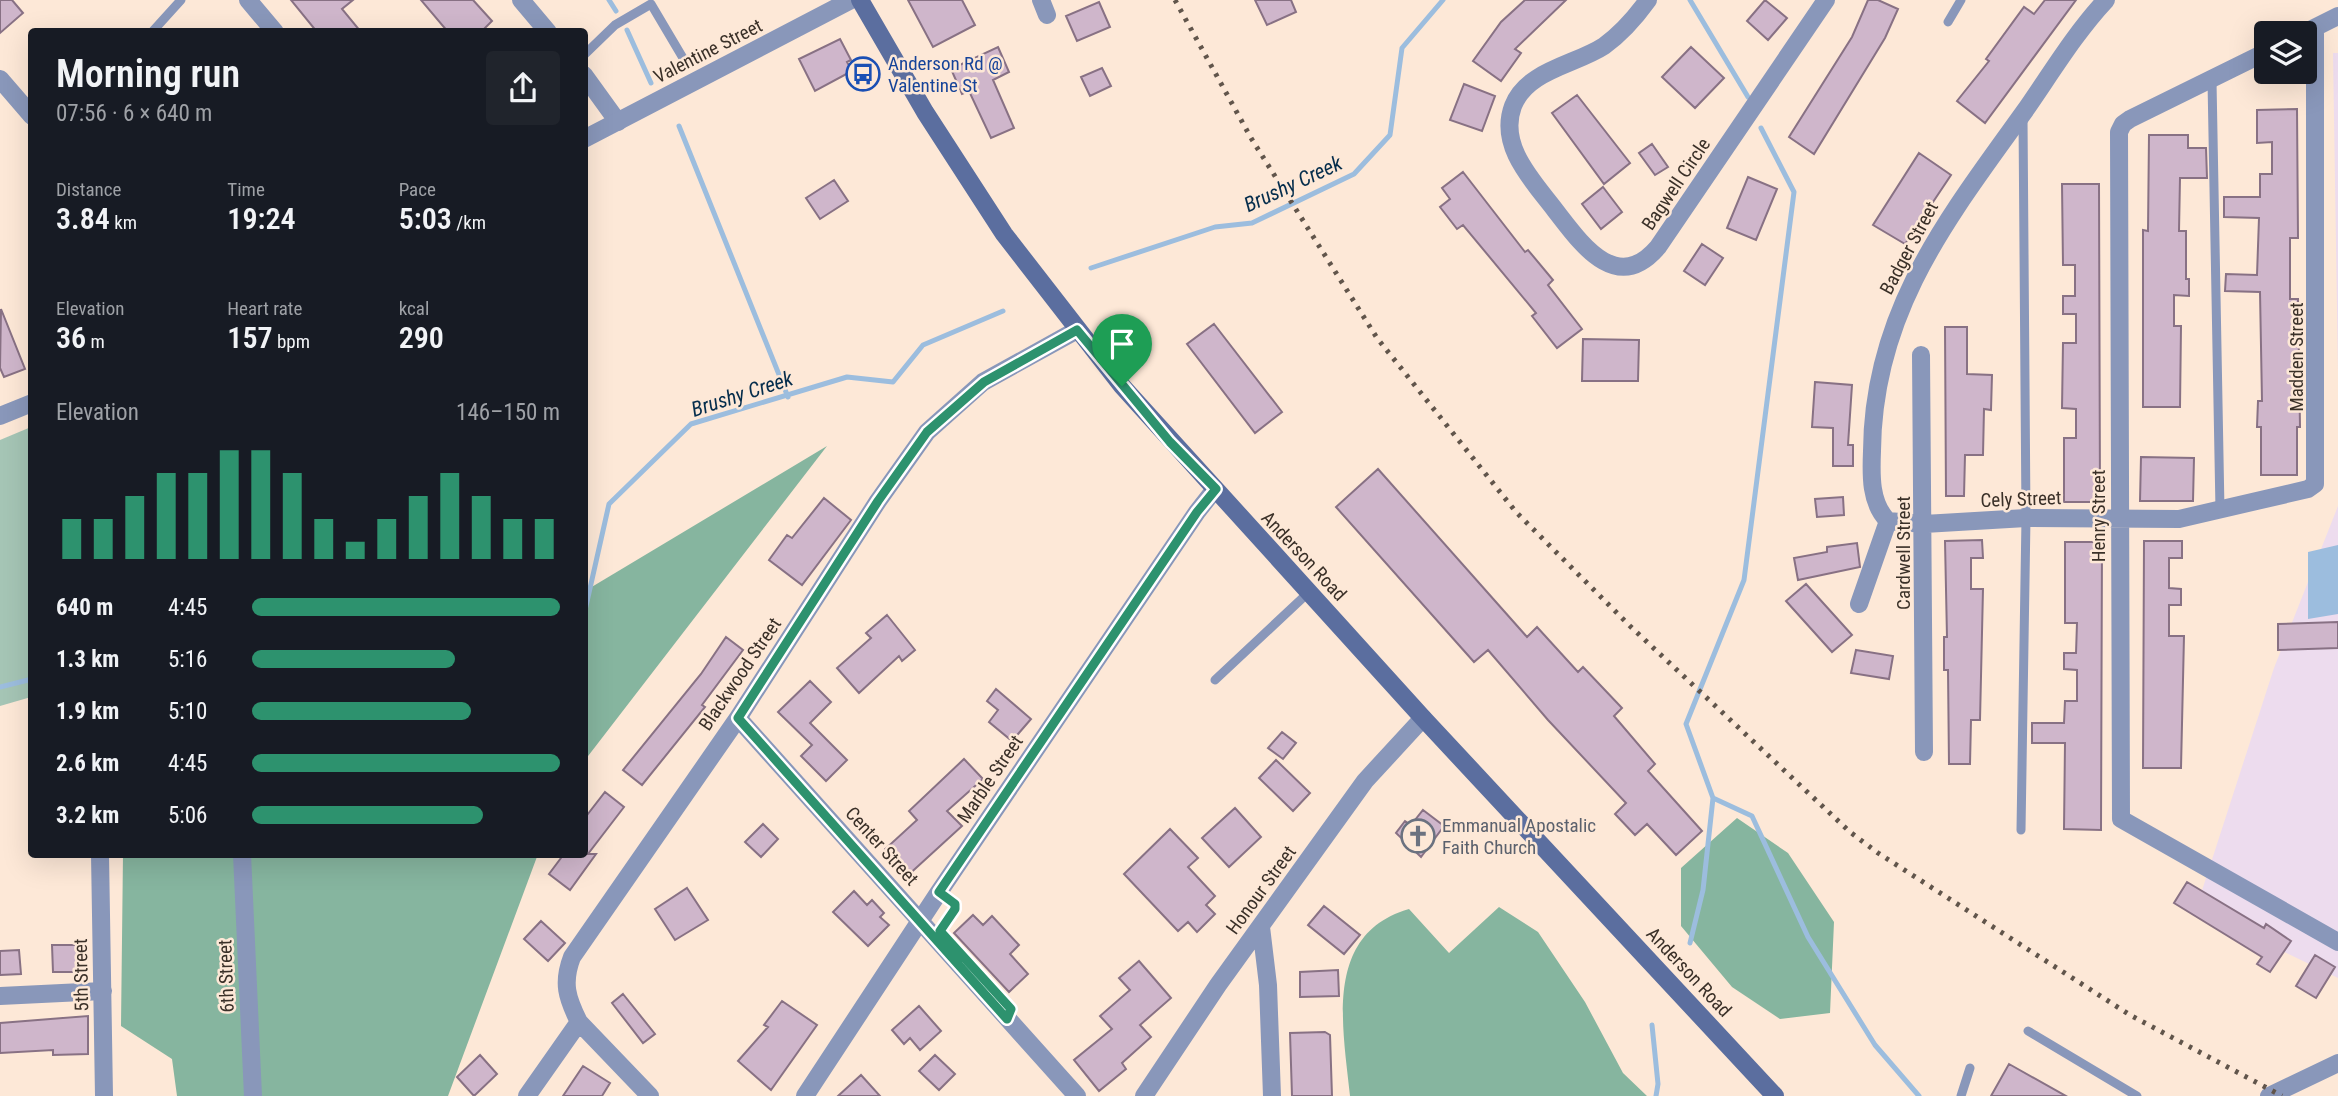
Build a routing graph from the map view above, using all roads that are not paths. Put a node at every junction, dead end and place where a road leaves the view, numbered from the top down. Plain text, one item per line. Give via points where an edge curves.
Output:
1 (181, 0) edge
2 (248, 0) edge
3 (521, 0) edge
4 (851, 0) edge
5 (860, 0) edge
6 (1648, 0) edge
7 (1826, 0) edge
8 (1961, 0) edge
9 (2106, 0) edge
10 (653, 1) edge
11 (2338, 16) edge
12 (1948, 22) dead end
13 (2317, 27) edge
14 (156, 28) edge
15 (272, 28) edge
16 (545, 28) edge
17 (588, 51) edge
18 (683, 58) dead end
19 (2254, 58) edge
20 (588, 81) edge
21 (2212, 81) junction
22 (2, 84) edge
23 (2311, 84) edge
24 (28, 112) edge
25 (2023, 113) junction
26 (618, 122) junction
27 (588, 137) edge
28 (1077, 330) junction
29 (1921, 355) dead end
30 (28, 405) edge
31 (0, 416) edge
32 (1216, 489) junction
33 (2220, 512) junction
34 (2026, 518) junction
35 (2119, 519) junction
36 (1888, 521) junction
37 (1924, 524) junction
38 (1309, 592) junction
39 (1859, 604) dead end
40 (1214, 680) dead end
41 (738, 718) junction
42 (1423, 718) junction
43 (1924, 752) dead end
44 (2021, 830) dead end
45 (100, 858) edge
46 (242, 858) edge
47 (939, 892) junction
48 (919, 921) junction
49 (1261, 927) junction
50 (937, 935) junction
51 (2338, 942) edge
52 (103, 991) junction
53 (0, 996) edge
54 (579, 1022) junction
55 (2028, 1031) dead end
56 (2338, 1063) edge
57 (1970, 1068) dead end
58 (104, 1096) edge
59 (253, 1096) edge
60 (527, 1096) edge
61 (650, 1096) edge
62 (805, 1096) edge
63 (1077, 1096) edge
64 (1144, 1096) edge
65 (1272, 1096) edge
66 (1775, 1096) edge
67 (1961, 1096) edge
68 (2137, 1096) edge
69 (2269, 1096) edge

1 - 14 lane
2 - 15 street
3 - 16 street
4 - 26 street, Valentine Street
5 - 28 main road, Anderson Road via 1004,234
6 - 7 street, Bagwell Circle via 1620,34 1529,85 1509,118 1510,138 1521,163 1583,247 1612,265 1637,263 1658,247
8 - 12 lane
9 - 25 street, Badger Street
10 - 17 lane via 615,25
10 - 18 lane
11 - 13 street
19 - 21 street, Henry Street
20 - 26 street
21 - 33 lane
21 - 35 street, Henry Street via 2130,119 2119,132
22 - 24 street
23 - 33 street, Madden Street via 2317,475 2308,489
25 - 34 lane
25 - 36 street, Badger Street via 1925,255 1889,338 1875,401 1871,459 1875,503
26 - 27 street, Valentine Street
28 - 32 main road, Anderson Road via 1170,442
28 - 41 street, Blackwood Street via 984,382 927,432
29 - 37 street, Cardwell Street
30 - 31 street
32 - 38 main road, Anderson Road
32 - 47 street, Marble Street
33 - 35 street, Madden Street via 2179,519
34 - 35 street, Cely Street
34 - 37 street, Cely Street
34 - 44 lane
35 - 51 street, Henry Street via 2121,819
36 - 37 street
36 - 39 street
37 - 43 street, Cardwell Street
38 - 40 lane
38 - 42 main road, Anderson Road
41 - 48 street, Center Street
41 - 54 street, Blackwood Street via 572,957 566,991
42 - 49 street, Honour Street via 1365,781
42 - 66 main road, Anderson Road
45 - 52 street, 5th Street
46 - 59 street, 6th Street
47 - 48 street, Marble Street
47 - 50 lane via 955,909
48 - 50 street, Center Street
48 - 62 street, Marble Street
49 - 64 street, Honour Street
49 - 65 street
50 - 63 street, Center Street
52 - 53 street
52 - 58 street, 5th Street
54 - 60 street
54 - 61 street
55 - 68 lane
56 - 69 street
57 - 67 lane

